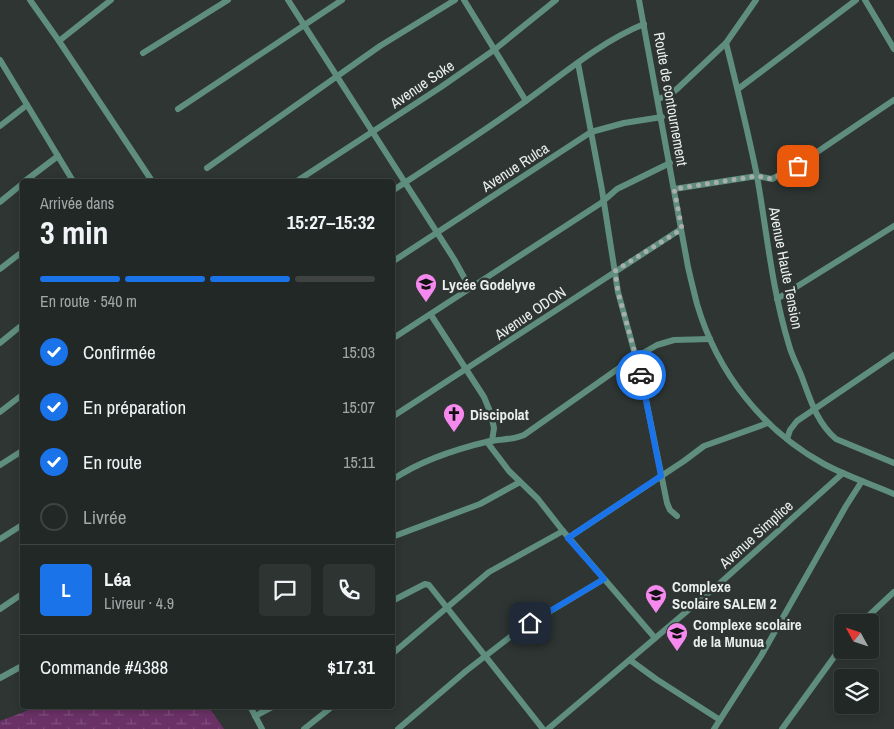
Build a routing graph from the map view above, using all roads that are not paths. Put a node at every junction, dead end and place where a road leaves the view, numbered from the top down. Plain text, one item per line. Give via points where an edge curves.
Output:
1 (30, 0) edge
2 (98, 0) edge
3 (111, 0) edge
4 (228, 0) edge
5 (288, 0) edge
6 (342, 0) edge
7 (455, 0) edge
8 (464, 0) edge
9 (556, 0) edge
10 (639, 0) edge
11 (756, 0) edge
12 (856, 0) edge
13 (865, 0) edge
14 (103, 6) junction
15 (304, 24) junction
16 (644, 24) junction
17 (60, 40) junction
18 (726, 43) junction
19 (494, 50) junction
20 (894, 50) edge
21 (143, 53) dead end
22 (0, 60) edge
23 (578, 63) junction
24 (338, 76) junction
25 (738, 89) junction
26 (658, 99) junction
27 (894, 100) edge
28 (526, 101) junction
29 (27, 105) junction
30 (178, 109) dead end
31 (662, 117) junction
32 (0, 126) edge
33 (373, 131) junction
34 (591, 132) junction
35 (58, 156) junction
36 (670, 163) junction
37 (207, 168) dead end
38 (757, 176) junction
39 (29, 179) edge
40 (72, 179) edge
41 (151, 179) edge
42 (300, 179) edge
43 (404, 183) junction
44 (20, 186) edge
45 (395, 189) edge
46 (674, 189) junction
47 (604, 200) junction
48 (0, 202) edge
49 (894, 226) edge
50 (682, 229) junction
51 (437, 233) junction
52 (20, 254) edge
53 (395, 260) edge
54 (0, 269) edge
55 (615, 271) junction
56 (470, 288) junction
57 (777, 299) junction
58 (431, 315) junction
59 (20, 327) edge
60 (395, 337) edge
61 (710, 339) junction
62 (0, 343) edge
63 (894, 355) edge
64 (637, 357) junction
65 (466, 370) junction
66 (20, 397) edge
67 (814, 410) junction
68 (0, 412) edge
69 (395, 416) edge
70 (768, 423) junction
71 (787, 440) junction
72 (489, 442) junction
73 (20, 452) edge
74 (894, 463) edge
75 (0, 465) edge
76 (843, 473) junction
77 (661, 476) junction
78 (395, 479) edge
79 (862, 481) junction
80 (520, 482) junction
81 (894, 494) edge
82 (677, 516) dead end
83 (20, 526) edge
84 (563, 531) junction
85 (395, 536) edge
86 (568, 538) junction
87 (0, 539) edge
88 (604, 579) junction
89 (894, 592) edge
90 (20, 595) edge
91 (395, 600) edge
92 (447, 607) junction
93 (0, 609) edge
94 (871, 614) edge
95 (655, 638) junction
96 (395, 651) edge
97 (486, 656) junction
98 (834, 657) edge
99 (630, 660) junction
100 (20, 667) edge
101 (0, 678) edge
102 (252, 709) edge
103 (268, 709) edge
104 (329, 709) edge
105 (255, 716) junction
106 (720, 720) junction
107 (262, 729) edge
108 (304, 729) edge
109 (398, 729) edge
110 (543, 729) edge
111 (548, 729) edge
112 (714, 729) edge
113 (782, 729) edge

1 - 17 street
2 - 14 street
3 - 14 street
4 - 21 street
5 - 15 street
6 - 15 street
7 - 24 street
8 - 19 street
9 - 19 street, Avenue Soke
10 - 16 street, Route de contournement
11 - 18 street
12 - 25 street
13 - 20 street
14 - 17 street
15 - 24 street
15 - 30 street
16 - 23 street via 625,32
16 - 26 street, Route de contournement
17 - 41 street
18 - 25 street, Avenue Haute Tension
18 - 26 street via 677,89
19 - 28 street
19 - 33 street, Avenue Soke
22 - 29 street
23 - 28 street
23 - 34 street
24 - 33 street
24 - 37 street
25 - 38 street, Avenue Haute Tension
26 - 31 street, Route de contournement
27 - 38 street via 784,174 772,179
28 - 43 street
29 - 32 street
29 - 35 street
31 - 34 street, Avenue Rulca
31 - 36 street, Route de contournement
33 - 42 street, Avenue Soke
33 - 43 street
34 - 47 street
34 - 51 street, Avenue Rulca
35 - 39 street
35 - 40 street
36 - 46 street, Route de contournement
36 - 47 street
38 - 46 street
38 - 57 street, Avenue Haute Tension
43 - 45 street
43 - 51 street
44 - 48 street
46 - 50 street, Route de contournement
47 - 55 street
47 - 56 street
49 - 57 street
50 - 55 street, Avenue ODON
50 - 61 street, Route de contournement via 697,305
51 - 53 street, Avenue Rulca
51 - 56 street
52 - 54 street
55 - 64 street
55 - 65 street, Avenue ODON
56 - 58 street
57 - 67 street, Avenue Haute Tension via 789,346
58 - 60 street
58 - 65 street
59 - 62 street
61 - 64 street via 674,340 657,345
61 - 70 street, Route de contournement via 728,374
63 - 67 street
64 - 72 street via 524,435
64 - 77 street
65 - 69 street, Avenue ODON
65 - 72 street via 491,414 494,428
66 - 68 street
67 - 71 street via 794,424
67 - 74 street, Avenue Haute Tension via 836,439
70 - 71 street, Route de contournement
70 - 77 street via 704,446
71 - 76 street, Route de contournement
72 - 78 street via 447,453
72 - 80 street via 499,460
73 - 75 street
76 - 79 street, Route de contournement
76 - 95 street, Avenue Simplice
77 - 82 street via 670,510
77 - 86 street
79 - 81 street, Route de contournement
79 - 106 street via 766,649
80 - 84 street via 538,498
80 - 85 street via 480,504
83 - 87 street
84 - 86 street
84 - 92 street via 489,572
86 - 88 street
88 - 95 street
88 - 97 street via 519,630
89 - 94 street
90 - 93 street
91 - 92 street via 427,584
92 - 96 street
92 - 97 street
95 - 99 street, Avenue Simplice
97 - 109 street
97 - 110 street
98 - 113 street
99 - 106 street
99 - 111 street, Avenue Simplice
100 - 101 street
102 - 105 street
103 - 105 street
104 - 108 street
105 - 107 street
106 - 112 street

